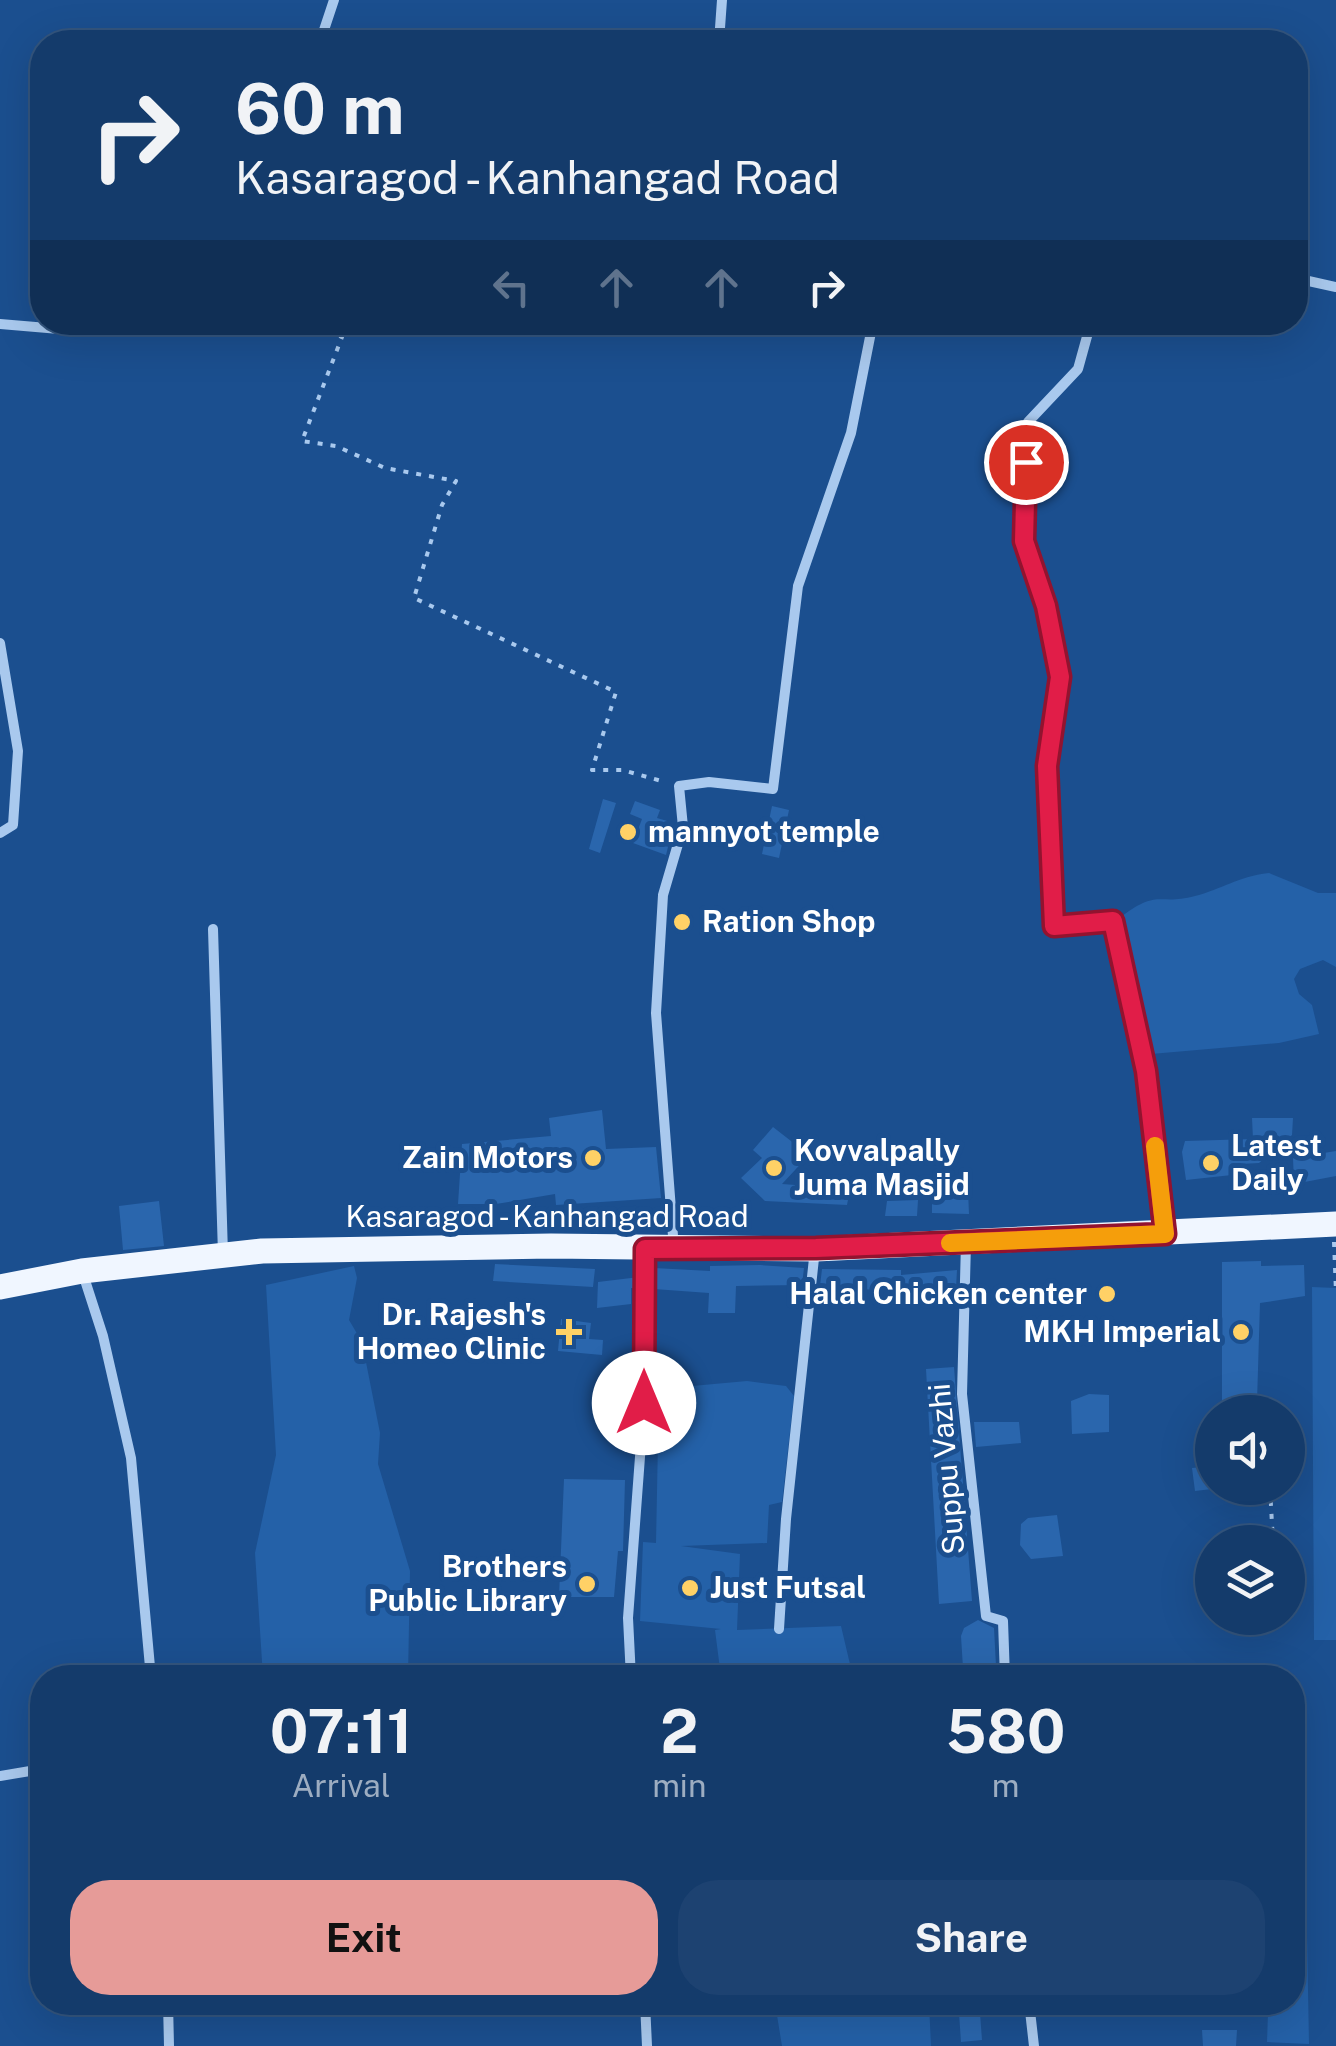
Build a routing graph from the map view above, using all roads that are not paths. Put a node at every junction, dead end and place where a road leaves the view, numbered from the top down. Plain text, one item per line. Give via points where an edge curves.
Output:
1 (334, 0) edge
2 (722, 0) edge
3 (324, 30) edge
4 (721, 30) edge
5 (1308, 281) edge
6 (1336, 287) edge
7 (0, 324) edge
8 (30, 327) edge
9 (870, 335) edge
10 (1088, 335) edge
11 (0, 643) edge
12 (0, 833) edge
13 (213, 929) dead end
14 (1335, 1224) edge
15 (1165, 1234) junction
16 (966, 1242) junction
17 (816, 1248) junction
18 (645, 1249) junction
19 (674, 1250) junction
20 (223, 1255) junction
21 (82, 1271) junction
22 (0, 1287) edge
23 (779, 1630) dead end
24 (150, 1665) edge
25 (630, 1665) edge
26 (1005, 1665) edge
27 (30, 1771) edge
28 (0, 1776) edge
29 (168, 2015) edge
30 (645, 2015) edge
31 (1030, 2015) edge
32 (169, 2046) edge
33 (647, 2046) edge
34 (1034, 2046) edge

1 - 3 street
2 - 4 street
5 - 6 street
7 - 8 street
9 - 19 street via 851,433 798,586 773,789 679,786 683,827 663,895 656,1013
10 - 15 street via 1078,369 1028,422 1024,541 1060,677 1047,766 1049,876 1054,926 1113,921 1146,1071
11 - 12 street via 18,766 13,825
13 - 20 street
14 - 15 main road, Kasaragod - Kanhangad Road
15 - 16 main road, Kasaragod - Kanhangad Road
16 - 17 main road, Kasaragod - Kanhangad Road
16 - 26 street, Suppu Vazhi via 962,1394 986,1616 1004,1620
17 - 19 main road, Kasaragod - Kanhangad Road
17 - 23 street
18 - 19 main road, Kasaragod - Kanhangad Road
18 - 20 main road, Kasaragod - Kanhangad Road
18 - 25 street
20 - 21 main road, Kasaragod - Kanhangad Road
21 - 22 main road, Kasaragod - Kanhangad Road
21 - 24 street via 131,1458
27 - 28 street
29 - 32 street
30 - 33 street
31 - 34 street

